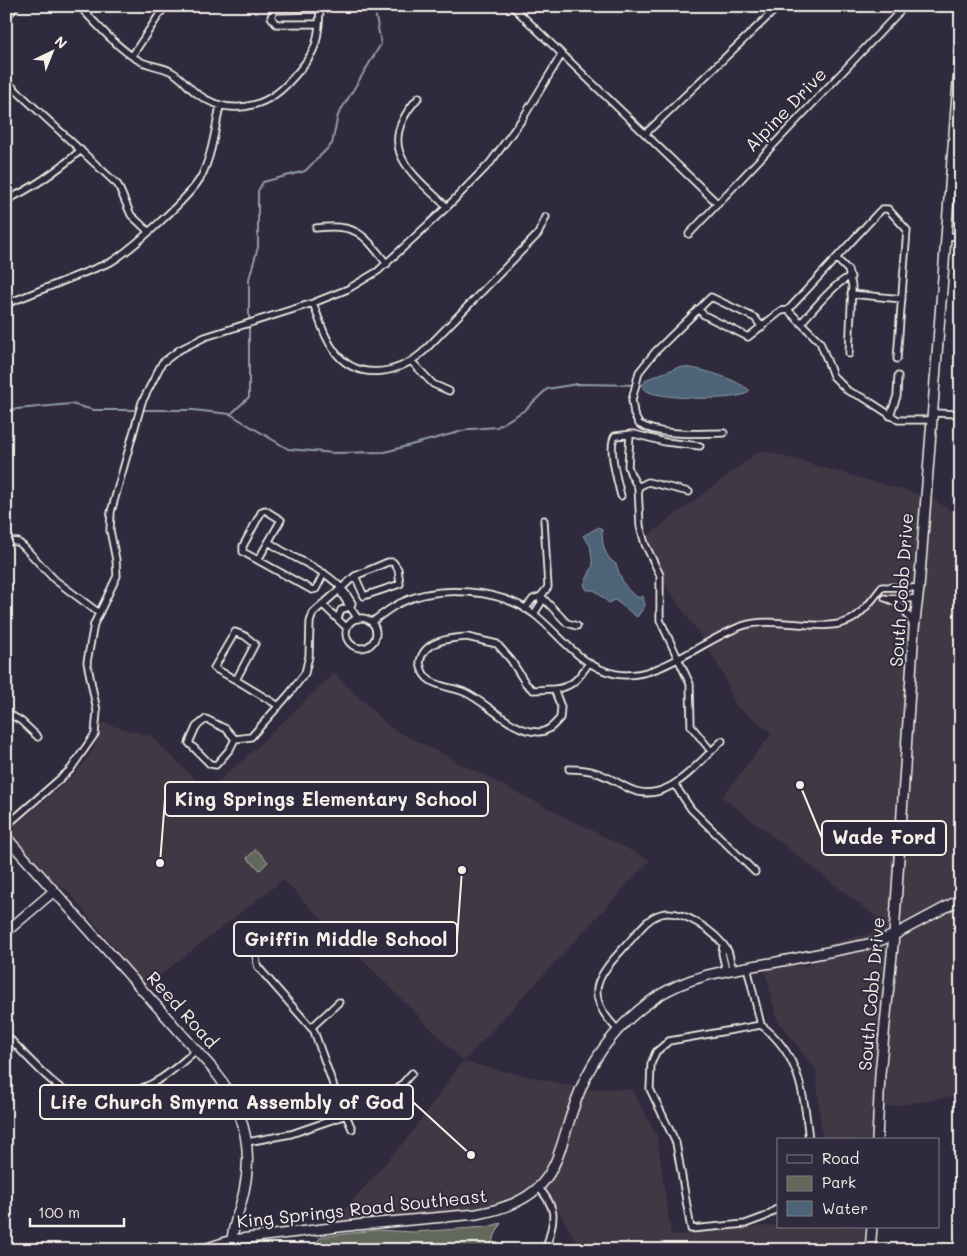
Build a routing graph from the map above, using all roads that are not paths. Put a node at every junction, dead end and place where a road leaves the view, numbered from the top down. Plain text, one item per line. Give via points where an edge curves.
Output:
1 (16, 6) edge
2 (79, 6) edge
3 (165, 6) edge
4 (512, 6) edge
5 (779, 6) edge
6 (906, 6) edge
7 (932, 6) edge
8 (320, 8) edge
9 (961, 8) edge
10 (6, 18) edge
11 (319, 24) junction
12 (961, 44) edge
13 (562, 54) junction
14 (132, 56) junction
15 (6, 81) edge
16 (959, 88) edge
17 (419, 97) dead end
18 (220, 106) junction
19 (645, 134) junction
20 (81, 150) junction
21 (6, 200) edge
22 (718, 204) junction
23 (447, 207) junction
24 (546, 217) dead end
25 (316, 228) dead end
26 (149, 232) junction
27 (689, 234) dead end
28 (946, 236) junction
29 (961, 237) edge
30 (836, 258) junction
31 (387, 264) junction
32 (851, 276) junction
33 (851, 294) junction
34 (902, 299) junction
35 (314, 303) junction
36 (6, 304) edge
37 (698, 309) junction
38 (788, 310) junction
39 (801, 323) junction
40 (762, 327) junction
41 (849, 354) dead end
42 (897, 359) dead end
43 (412, 362) junction
44 (898, 376) dead end
45 (449, 390) dead end
46 (961, 414) edge
47 (890, 416) junction
48 (932, 417) junction
49 (724, 433) dead end
50 (630, 434) junction
51 (700, 446) dead end
52 (638, 487) junction
53 (689, 492) dead end
54 (621, 496) dead end
55 (544, 520) dead end
56 (6, 541) edge
57 (268, 542) junction
58 (258, 560) junction
59 (324, 573) junction
60 (355, 576) junction
61 (341, 588) junction
62 (919, 588) junction
63 (877, 594) junction
64 (541, 596) junction
65 (884, 598) junction
66 (918, 599) junction
67 (322, 604) junction
68 (351, 606) junction
69 (525, 609) junction
70 (99, 613) junction
71 (534, 614) junction
72 (338, 618) junction
73 (358, 618) junction
74 (372, 622) junction
75 (577, 626) dead end
76 (347, 628) junction
77 (914, 629) junction
78 (678, 657) junction
79 (589, 663) junction
80 (236, 680) junction
81 (554, 689) junction
82 (279, 706) junction
83 (6, 712) edge
84 (38, 738) dead end
85 (235, 739) junction
86 (722, 741) dead end
87 (711, 751) junction
88 (569, 769) dead end
89 (675, 785) junction
90 (6, 826) edge
91 (6, 837) edge
92 (754, 872) dead end
93 (54, 891) junction
94 (961, 899) edge
95 (6, 932) edge
96 (272, 935) dead end
97 (894, 935) junction
98 (747, 967) junction
99 (729, 971) junction
100 (339, 1002) dead end
101 (761, 1025) junction
102 (312, 1028) junction
103 (618, 1030) junction
104 (6, 1035) edge
105 (196, 1050) junction
106 (412, 1072) dead end
107 (345, 1116) junction
108 (352, 1129) dead end
109 (809, 1138) edge
110 (877, 1138) edge
111 (247, 1142) junction
112 (539, 1188) junction
113 (777, 1209) edge
114 (872, 1228) edge
115 (232, 1240) junction
116 (201, 1250) edge
117 (546, 1250) edge
118 (870, 1250) edge

1 - 10 street
2 - 14 street
3 - 14 street
4 - 13 street
5 - 19 street
6 - 22 street, Alpine Drive
7 - 9 street
8 - 11 street
8 - 11 street via 274,10 270,17 276,24
11 - 18 street via 312,56 282,90 253,106
12 - 16 street, South Cobb Drive
13 - 19 street
13 - 23 street via 502,149
14 - 18 street via 170,71 198,94
15 - 20 street
16 - 28 street, South Cobb Drive
17 - 23 street via 404,118 398,141 400,155 406,167
18 - 26 street via 210,153 200,179
19 - 22 street
20 - 21 street via 62,167
20 - 26 street via 118,185 131,215
22 - 27 street, Alpine Drive
23 - 31 street
24 - 43 street via 538,234
25 - 31 street via 339,226 355,230
26 - 36 street via 111,262
28 - 29 street
28 - 48 street, South Cobb Drive
30 - 32 street
30 - 34 street via 882,209 888,209 907,230
30 - 38 street
31 - 35 street via 360,283
32 - 33 street
32 - 39 street via 836,284
33 - 34 street
33 - 41 street
34 - 42 street
35 - 43 street via 329,343 338,356 350,364 377,372 397,370
35 - 70 street via 205,337 170,356 157,371 134,425 110,520 117,576
37 - 40 street via 746,336
37 - 40 street via 711,297 755,318
37 - 49 street via 645,363 635,385 634,414 639,424 656,430
38 - 39 street
38 - 40 street via 781,311
39 - 47 street via 820,342 839,384
43 - 45 street via 433,384
44 - 47 street via 897,396
46 - 48 street
47 - 48 street via 903,421
48 - 62 street, South Cobb Drive
50 - 51 street
50 - 52 street via 628,466
50 - 54 street via 617,435 612,442
52 - 53 street via 648,482
52 - 78 street via 640,526 660,575 660,620
55 - 64 street via 548,587
56 - 70 street via 18,542 55,580
57 - 58 street
57 - 58 street via 281,520 270,511 263,510 241,549
57 - 59 street
58 - 59 street via 312,590 316,589
59 - 61 street
60 - 60 street via 391,562 396,566 401,582 367,597
60 - 61 street
61 - 67 street
61 - 68 street via 342,595
62 - 63 street via 890,586
62 - 66 street, South Cobb Drive
63 - 65 street
63 - 78 street via 853,618 842,623 750,623
64 - 69 street via 533,599
64 - 71 street via 541,603
64 - 75 street via 567,623
65 - 66 street
65 - 77 street via 904,608
66 - 77 street, South Cobb Drive
67 - 72 street
67 - 82 street via 310,622 305,673
68 - 72 street via 341,610
68 - 73 street
69 - 71 street
69 - 74 street via 499,596 443,593 401,602
70 - 90 street via 87,662 98,716 93,738 70,770
71 - 79 street
72 - 76 street
73 - 74 street
73 - 76 street
74 - 76 street via 376,638 366,647 355,646 349,641
77 - 97 street, South Cobb Drive
78 - 79 street via 638,673 617,674
78 - 87 street via 690,684 691,726
79 - 81 street via 579,679 566,688
80 - 80 street via 214,668 235,632 255,644
80 - 82 street
81 - 81 street via 534,690 496,644 487,640 449,639 430,646 420,658 422,670 431,681 464,692 528,730 540,732 552,728 560,718 561,707
82 - 85 street via 251,737
83 - 84 street
85 - 85 street via 233,734 206,719 196,727 189,740 192,748 213,765 221,761
86 - 87 street
87 - 89 street
88 - 89 street via 593,770 641,793 658,792
89 - 92 street via 691,809
91 - 93 street, Reed Road
93 - 95 street
93 - 105 street, Reed Road
94 - 97 street, King Springs Road Southeast
96 - 102 street via 258,950 255,960 258,967
97 - 98 street, King Springs Road Southeast via 874,943
97 - 110 street, South Cobb Drive
98 - 99 street, King Springs Road Southeast
98 - 101 street
99 - 103 street, King Springs Road Southeast via 691,980 666,991
99 - 103 street via 728,951 712,933 677,914 661,914 647,923 606,966 598,981 598,1004
100 - 102 street
101 - 109 street via 782,1044 796,1068
101 - 113 street via 669,1041 656,1052 651,1064 650,1089 676,1143 691,1229 745,1224
102 - 107 street via 320,1042
103 - 112 street, King Springs Road Southeast via 586,1076 558,1158
104 - 105 street via 66,1092 90,1099 114,1096 157,1081
105 - 111 street, Reed Road via 233,1098
106 - 107 street via 387,1101
107 - 108 street
107 - 111 street via 291,1134
111 - 115 street, Reed Road via 246,1178
112 - 115 street, King Springs Road Southeast via 516,1204 477,1214
112 - 117 street via 549,1200 554,1214
114 - 118 street
115 - 116 street, King Springs Road Southeast

